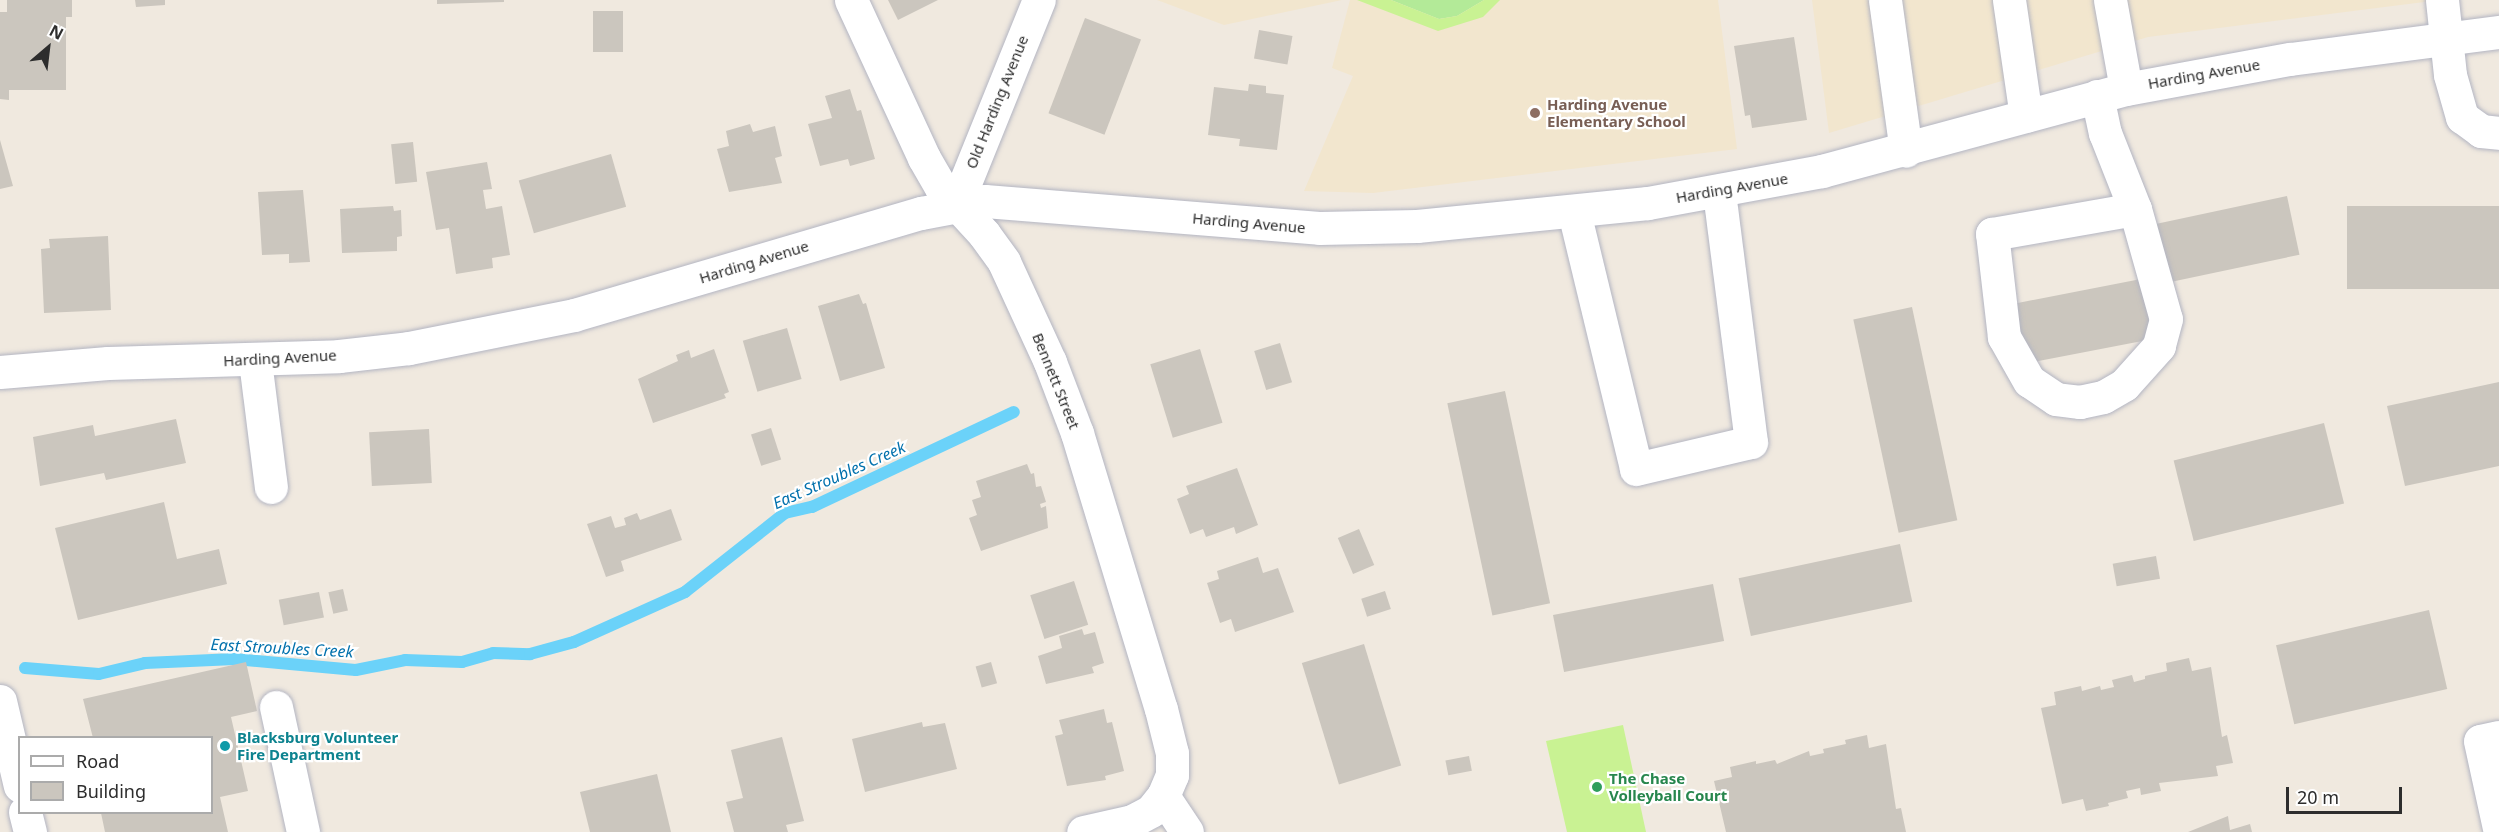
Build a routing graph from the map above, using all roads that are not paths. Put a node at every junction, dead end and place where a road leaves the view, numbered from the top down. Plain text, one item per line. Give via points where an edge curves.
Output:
1 (851, 0) edge
2 (1039, 0) edge
3 (1885, 0) edge
4 (2009, 0) edge
5 (2110, 0) edge
6 (2442, 0) edge
7 (2499, 32) edge
8 (2447, 38) junction
9 (2111, 92) junction
10 (2026, 116) junction
11 (2499, 134) edge
12 (1906, 151) junction
13 (1719, 192) junction
14 (956, 205) junction
15 (2135, 209) junction
16 (1574, 212) junction
17 (255, 361) junction
18 (0, 372) edge
19 (271, 487) dead end
20 (1, 707) edge
21 (276, 707) dead end
22 (2499, 737) edge
23 (18, 778) edge
24 (1163, 796) junction
25 (25, 814) edge
26 (2499, 828) edge
27 (30, 832) edge
28 (303, 832) edge
29 (1083, 832) edge
30 (1187, 832) edge

1 - 14 street, Bennett Street via 924,158
2 - 14 street, Old Harding Avenue
3 - 12 street
4 - 10 street
5 - 9 street
6 - 8 street
7 - 8 street, Harding Avenue
8 - 9 street, Harding Avenue via 2290,59
8 - 11 street via 2450,75 2462,117 2481,131
9 - 10 street, Harding Avenue
9 - 15 street via 2105,133
10 - 12 street, Harding Avenue
12 - 13 street, Harding Avenue
13 - 16 street, Harding Avenue
13 - 16 street via 1751,442 1636,469
14 - 16 street, Harding Avenue via 1025,202 1319,228 1417,226
14 - 17 street, Harding Avenue via 574,315 409,348
14 - 24 street, Bennett Street via 1004,262 1077,433 1164,720 1172,775
15 - 15 street via 2166,319 2159,346 2124,385 2103,397 2080,402 2056,399 2029,381 2004,337 1992,234
17 - 18 street, Harding Avenue via 108,363
17 - 19 street
20 - 23 street
21 - 28 street
22 - 26 street via 2480,741
24 - 29 street via 1151,811 1132,821
24 - 30 street
25 - 27 street

